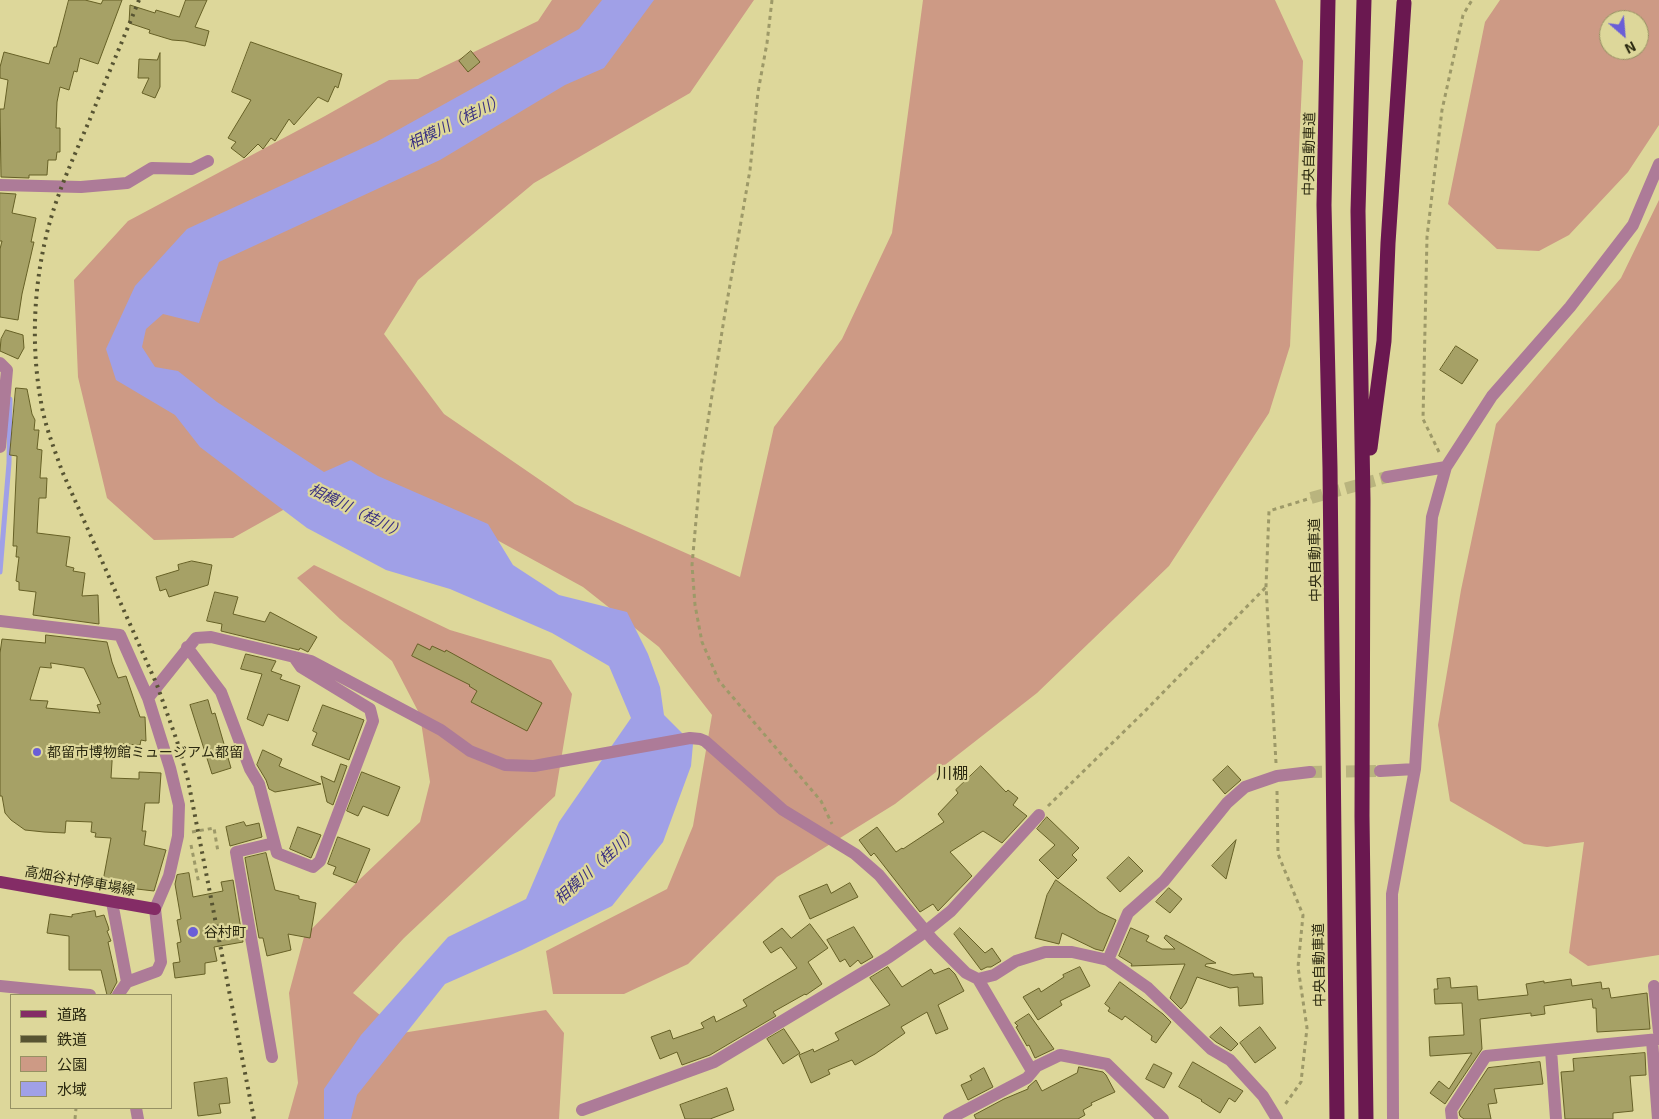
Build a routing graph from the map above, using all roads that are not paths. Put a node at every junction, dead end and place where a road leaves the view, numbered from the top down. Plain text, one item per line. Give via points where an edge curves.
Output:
1 (1328, 0) edge
2 (1364, 0) edge
3 (1404, 3) dead end
4 (208, 161) dead end
5 (1659, 164) edge
6 (0, 185) edge
7 (0, 363) edge
8 (0, 447) edge
9 (1446, 468) junction
10 (1387, 477) tunnel mouth
11 (1363, 500) junction
12 (0, 621) edge
13 (187, 647) junction
14 (294, 657) junction
15 (148, 698) junction
16 (1415, 769) junction
17 (1380, 771) tunnel mouth
18 (1310, 772) tunnel mouth
19 (1039, 815) road end
20 (274, 843) junction
21 (0, 882) edge
22 (112, 902) junction
23 (155, 909) junction
24 (925, 932) junction
25 (1108, 960) junction
26 (978, 979) junction
27 (127, 982) junction
28 (0, 986) edge
29 (1654, 986) dead end
30 (80, 994) edge
31 (119, 994) edge
32 (1657, 1037) edge
33 (1551, 1050) junction
34 (272, 1057) dead end
35 (1032, 1072) junction
36 (582, 1110) dead end
37 (1277, 1118) edge
38 (949, 1119) edge
39 (1163, 1119) edge
40 (1337, 1119) edge
41 (1366, 1119) edge
42 (1393, 1119) edge
43 (1452, 1119) edge
44 (1556, 1119) edge
45 (1658, 1119) edge

1 - 40 highway, 中央自動車道 via 1324,205
2 - 11 highway via 1358,211
3 - 11 highway via 1384,341
4 - 6 street via 192,169 152,168 127,183 81,187
5 - 9 street via 1634,225 1570,307 1492,396
7 - 8 street via 7,370
9 - 10 street
9 - 16 street via 1432,517
11 - 41 highway via 1362,816
12 - 15 street via 120,635
13 - 14 street via 196,638 211,637
13 - 15 street
13 - 20 street via 221,692 250,769 259,784
14 - 20 street via 301,667 370,709 373,720 320,862 313,867 277,853
14 - 24 street via 311,661 441,730 470,751 505,765 534,766 690,738 705,741 783,810 855,854 889,885
15 - 23 street via 179,805 178,836 169,876
16 - 17 street
16 - 42 street via 1392,894
18 - 25 street via 1277,776 1245,787 1227,803 1164,881 1128,913
19 - 24 street via 952,911
20 - 34 street via 236,852
21 - 22 main road, 高畑谷村停車場線
22 - 23 main road, 高畑谷村停車場線
22 - 27 street
23 - 27 street via 161,962 157,971
24 - 26 street via 966,973
24 - 36 street via 714,1062
25 - 26 street via 1072,952 1045,952
25 - 37 street via 1148,988 1211,1049 1230,1060 1263,1096
26 - 35 street
27 - 31 street
28 - 30 street
29 - 32 street
32 - 33 street
32 - 45 street
33 - 43 street via 1486,1056 1451,1110
33 - 44 street
35 - 38 street via 1027,1078
35 - 39 street via 1037,1066 1060,1055 1107,1064

